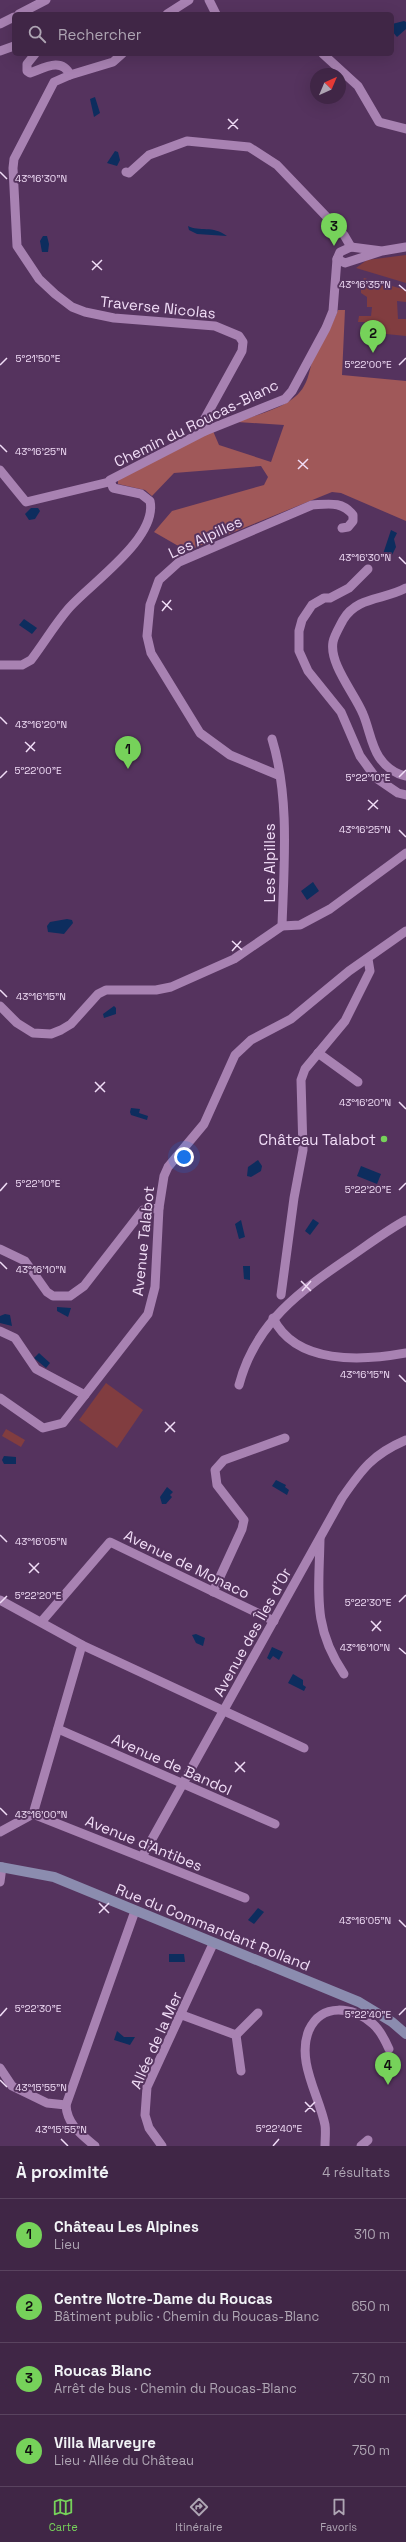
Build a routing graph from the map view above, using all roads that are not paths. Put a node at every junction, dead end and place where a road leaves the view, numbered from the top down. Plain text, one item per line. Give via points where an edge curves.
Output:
1 (46, 0) edge
2 (189, 0) edge
3 (209, 0) edge
4 (23, 12) edge
5 (170, 12) edge
6 (215, 12) edge
7 (12, 18) edge
8 (0, 24) edge
9 (12, 47) edge
10 (0, 51) edge
11 (33, 56) edge
12 (120, 56) edge
13 (325, 56) edge
14 (70, 75) junction
15 (406, 129) edge
16 (126, 172) dead end
17 (351, 247) junction
18 (406, 247) edge
19 (382, 251) junction
20 (337, 259) junction
21 (205, 431) junction
22 (0, 470) edge
23 (109, 482) junction
24 (342, 528) dead end
25 (368, 569) dead end
26 (406, 588) edge
27 (0, 665) edge
28 (272, 739) dead end
29 (278, 775) junction
30 (406, 776) edge
31 (406, 795) edge
32 (406, 853) edge
33 (282, 926) junction
34 (406, 931) edge
35 (368, 959) junction
36 (349, 972) junction
37 (362, 984) junction
38 (0, 1006) edge
39 (318, 1053) junction
40 (358, 1082) dead end
41 (159, 1208) junction
42 (405, 1224) edge
43 (0, 1249) edge
44 (281, 1295) dead end
45 (273, 1318) junction
46 (0, 1332) edge
47 (406, 1353) edge
48 (239, 1385) dead end
49 (85, 1395) junction
50 (3, 1399) edge
51 (285, 1438) dead end
52 (406, 1440) edge
53 (320, 1538) junction
54 (213, 1592) junction
55 (0, 1600) edge
56 (42, 1621) junction
57 (274, 1621) junction
58 (82, 1645) junction
59 (344, 1674) dead end
60 (224, 1711) junction
61 (58, 1729) junction
62 (304, 1748) dead end
63 (185, 1784) junction
64 (33, 1814) junction
65 (275, 1824) dead end
66 (0, 1832) edge
67 (142, 1857) junction
68 (1, 1867) edge
69 (0, 1882) edge
70 (245, 1898) dead end
71 (137, 1912) junction
72 (213, 1944) junction
73 (258, 2013) dead end
74 (182, 2015) junction
75 (406, 2034) edge
76 (236, 2035) junction
77 (389, 2049) dead end
78 (0, 2068) edge
79 (241, 2071) dead end
80 (66, 2106) junction
81 (95, 2146) edge
82 (162, 2146) edge
83 (325, 2146) edge

1 - 4 street
2 - 5 street
3 - 6 street
7 - 8 street
9 - 10 street
11 - 14 street via 27,64 27,71 30,73 56,64 65,67
12 - 14 street via 113,62
13 - 15 street via 358,86 379,122
14 - 21 street, Traverse Nicolas via 54,82 14,159 17,246 39,279 72,307 84,312 114,318 215,326 239,336 243,342 242,351 204,420
16 - 17 street via 129,173 150,155 187,141 249,147 277,165 344,236
17 - 19 street
17 - 20 street via 340,252
18 - 19 street
19 - 20 street via 345,263
20 - 21 street, Chemin du Roucas-Blanc via 333,311 292,391 285,399
21 - 23 street, Chemin du Roucas-Blanc via 112,478
22 - 23 street via 26,502
23 - 27 street, Chemin du Roucas-Blanc via 113,488 141,494 150,501 150,510 139,540 69,608 31,660 22,665
24 - 29 street, Les Alpilles via 348,527 353,521 353,515 348,509 333,503 312,505 179,562 159,580 150,605 147,636 151,652 200,733 230,755
25 - 31 street via 349,588 312,605 302,620 299,651 308,671 341,712 360,756 376,778
26 - 30 street via 395,594 358,604 343,620 332,642 339,670 363,715 379,757 389,768
28 - 29 street, Les Alpilles via 278,760
29 - 33 street, Les Alpilles via 284,852
32 - 33 street via 330,909 300,925
33 - 38 street via 234,959 171,986 141,992 106,990 98,994 70,1024 51,1034 26,1030
34 - 35 street, Avenue Talabot
35 - 36 street, Avenue Talabot
35 - 37 street via 370,971
36 - 37 street via 355,971
36 - 41 street, Avenue Talabot via 291,1019 251,1040 235,1055 204,1124 168,1167
37 - 39 street via 345,1021
39 - 40 street
39 - 44 street via 305,1069 301,1080 304,1150 294,1198
41 - 43 street via 143,1210 84,1286 70,1296 53,1296 47,1292 25,1261
41 - 49 street, Avenue Talabot via 155,1287 148,1314
42 - 45 street via 384,1232 326,1273 283,1306
45 - 47 street via 279,1331 290,1342 309,1352 344,1357
45 - 48 street via 244,1366
46 - 49 street via 15,1338 36,1369
49 - 50 street, Avenue Talabot via 63,1423 43,1428
51 - 54 street via 224,1460 215,1470 217,1485 244,1520
52 - 53 street, Avenue des Îles d'Or via 387,1448 362,1469 342,1498
53 - 57 street, Avenue des Îles d'Or
53 - 59 street via 319,1603 322,1632 330,1655
54 - 56 street, Avenue de Monaco via 110,1542
54 - 57 street, Avenue de Monaco
55 - 56 street
56 - 58 street
57 - 60 street, Avenue des Îles d'Or
58 - 60 street
58 - 61 street
60 - 62 street
60 - 63 street, Avenue des Îles d'Or
61 - 63 street, Avenue de Bandol
61 - 64 street
63 - 65 street, Avenue de Bandol
63 - 67 street, Avenue des Îles d'Or
64 - 66 street
64 - 67 street, Avenue d'Antibes
67 - 70 street, Avenue d'Antibes
68 - 69 street
68 - 71 street, Rue du Commandant Rolland via 54,1877
71 - 72 street, Rue du Commandant Rolland
71 - 80 street
72 - 74 street, Allée de la Mer
72 - 75 street, Rue du Commandant Rolland via 359,2002 392,2022
73 - 76 street
74 - 76 street
74 - 82 street, Allée de la Mer via 147,2087 145,2100 145,2115 149,2128
76 - 79 street
77 - 83 street via 373,2024 340,2009 325,2012 309,2030 306,2048 308,2069 325,2125
78 - 80 street via 12,2086 47,2103
80 - 81 street via 72,2125

